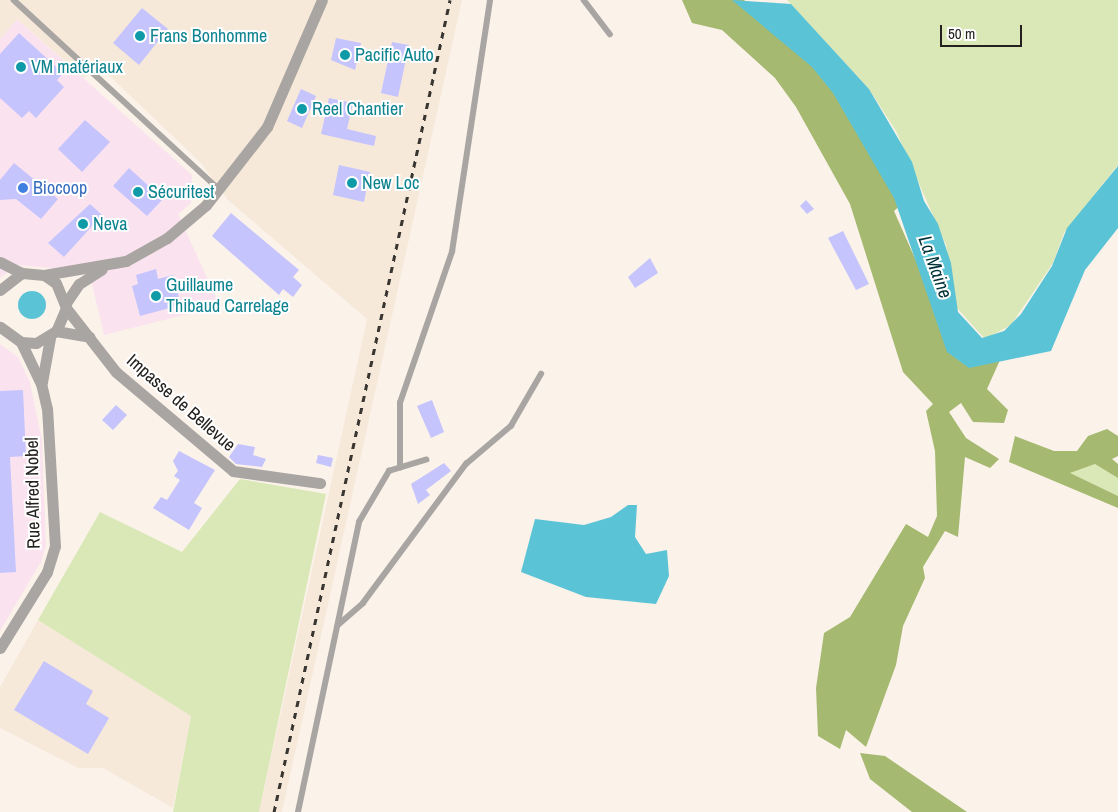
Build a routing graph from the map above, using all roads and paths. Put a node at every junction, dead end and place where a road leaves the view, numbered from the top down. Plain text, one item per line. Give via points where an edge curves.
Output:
1 (14, 0) edge
2 (322, 0) edge
3 (490, 0) edge
4 (584, 0) edge
5 (610, 34) dead end
6 (220, 191) junction
7 (0, 262) edge
8 (106, 267) junction
9 (22, 273) junction
10 (44, 275) junction
11 (0, 290) edge
12 (66, 305) junction
13 (2, 332) edge
14 (53, 334) junction
15 (92, 338) junction
16 (21, 342) junction
17 (541, 374) dead end
18 (42, 384) junction
19 (426, 460) dead end
20 (400, 468) junction
21 (320, 483) dead end
22 (338, 625) junction
23 (0, 648) edge
24 (298, 812) edge

1 - 6 lane
2 - 6 street via 268,126
3 - 20 lane via 452,252 400,403
4 - 5 lane
6 - 8 street via 167,238 126,261
7 - 9 street
8 - 10 street
8 - 12 street via 79,284
9 - 10 street
9 - 11 street
10 - 12 street, Impasse de Bellevue via 56,283
12 - 14 street
12 - 15 street, Impasse de Bellevue
13 - 16 street
14 - 15 street
14 - 16 street
14 - 18 street
15 - 21 street, Impasse de Bellevue via 121,376 233,471
16 - 18 street
17 - 22 lane via 511,426 466,464 363,603
18 - 23 street, Rue Alfred Nobel via 51,438 54,546 47,572
19 - 20 lane
20 - 22 lane via 389,470 373,492 360,522
22 - 24 lane

